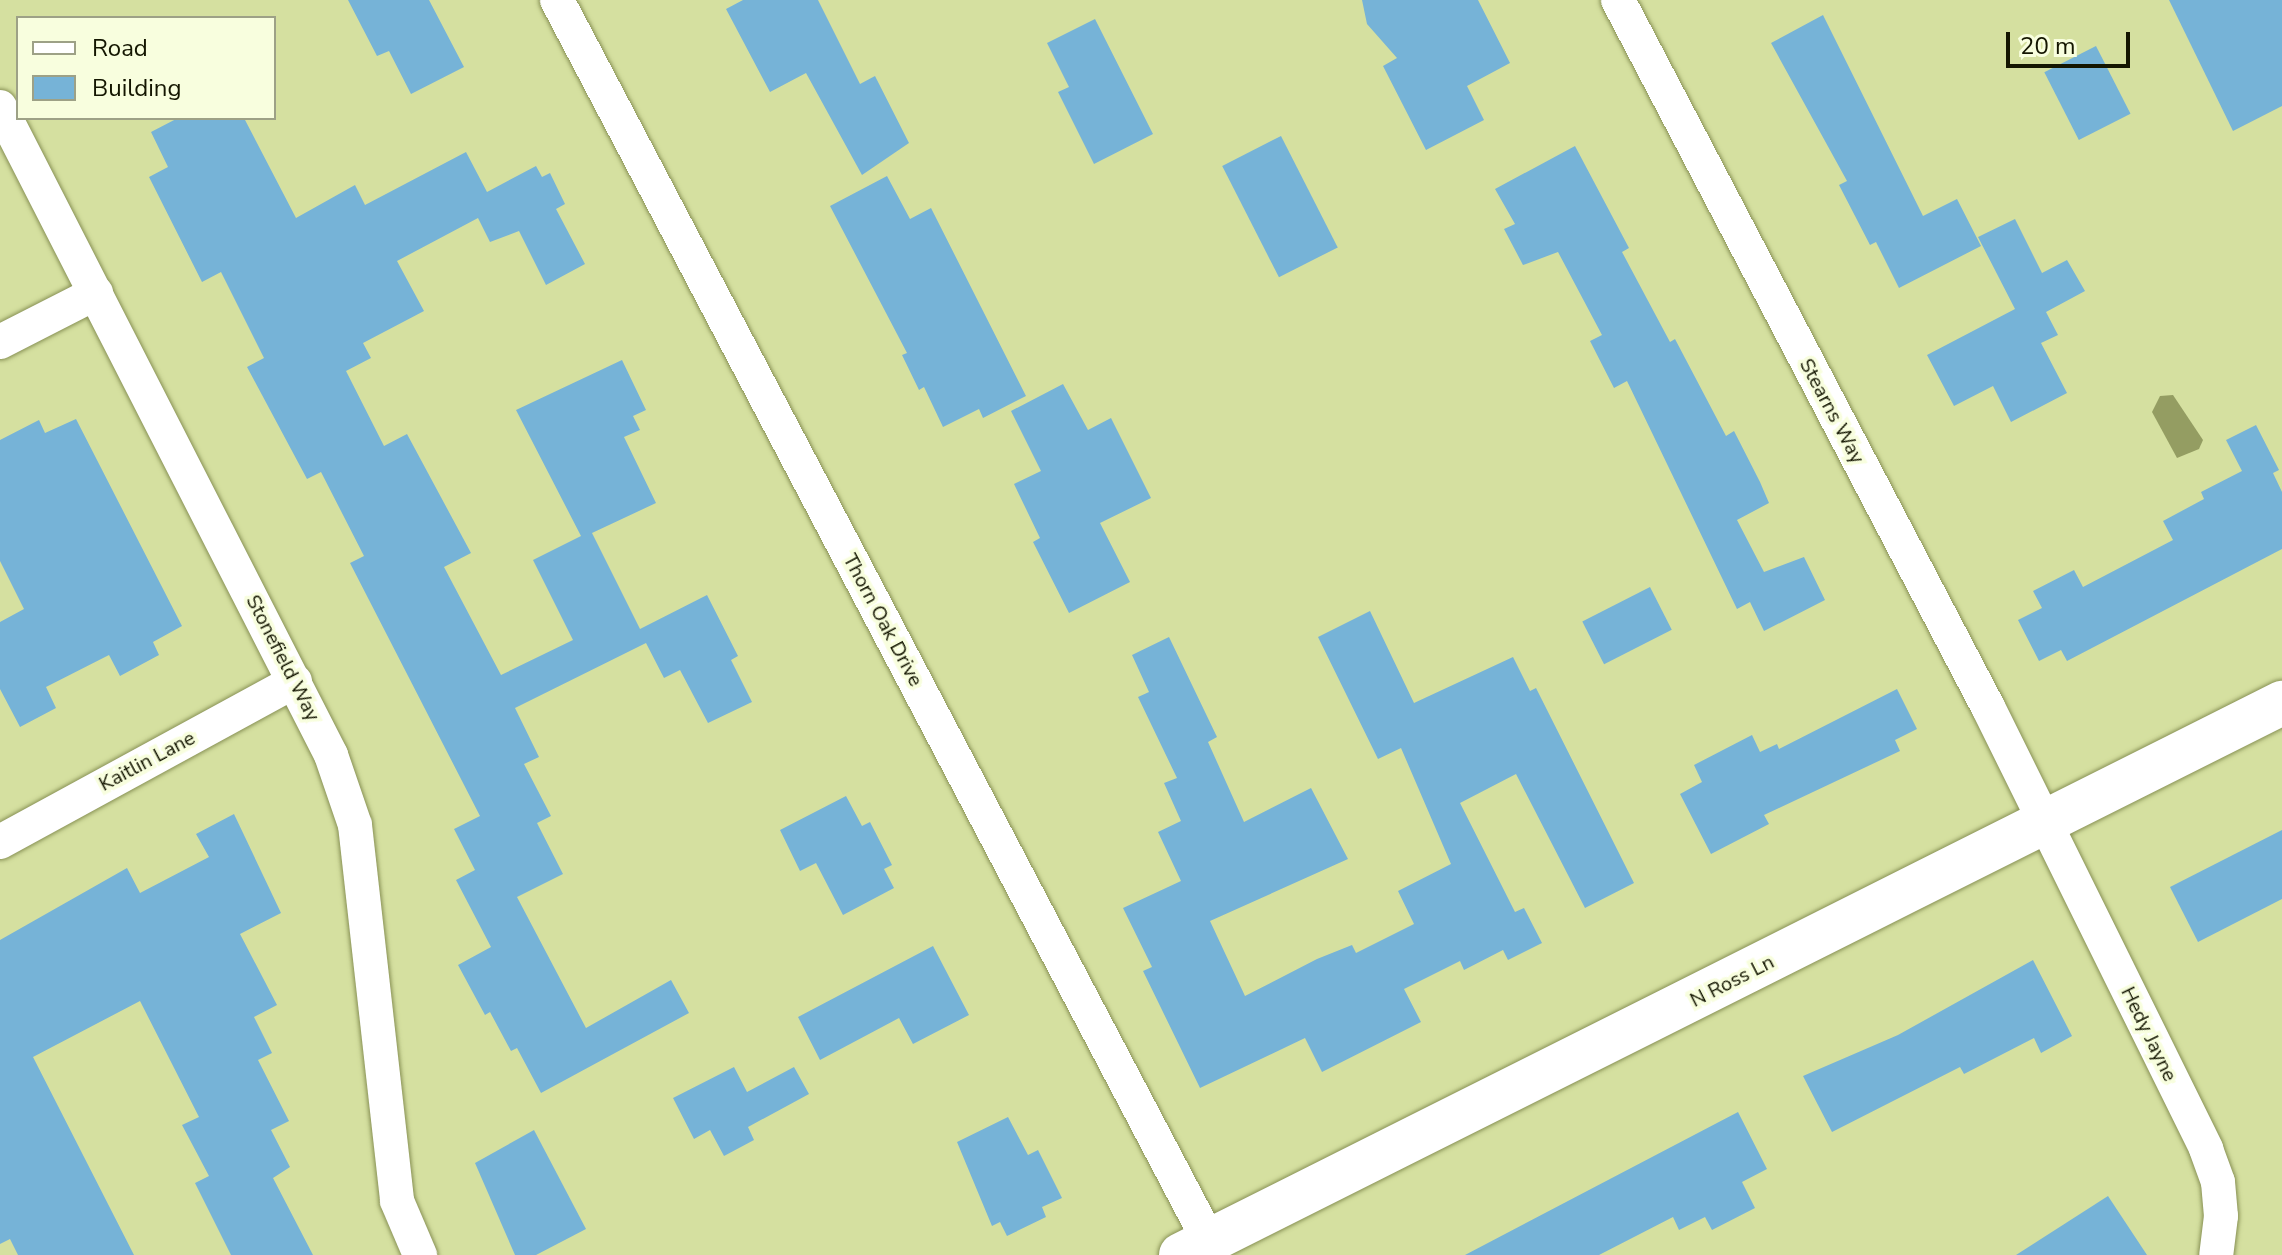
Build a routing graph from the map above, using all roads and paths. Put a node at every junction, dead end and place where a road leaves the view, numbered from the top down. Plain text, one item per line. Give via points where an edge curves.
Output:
1 (557, 0) edge
2 (1618, 0) edge
3 (0, 107) edge
4 (96, 293) junction
5 (0, 342) edge
6 (295, 681) junction
7 (2282, 703) edge
8 (2046, 822) junction
9 (0, 842) edge
10 (1195, 1248) edge
11 (420, 1255) edge
12 (2216, 1255) edge

1 - 10 street, Thorn Oak Drive
2 - 8 street, Stearns Way
3 - 4 street, Stonefield Way
4 - 5 street
4 - 6 street, Stonefield Way
6 - 9 street, Kaitlin Lane
6 - 11 street, Stonefield Way via 331,755 355,825 388,1149 397,1201
7 - 8 main road, N Ross Ln
8 - 10 main road, N Ross Ln
8 - 12 street, Hedy Jayne via 2206,1149 2220,1205

